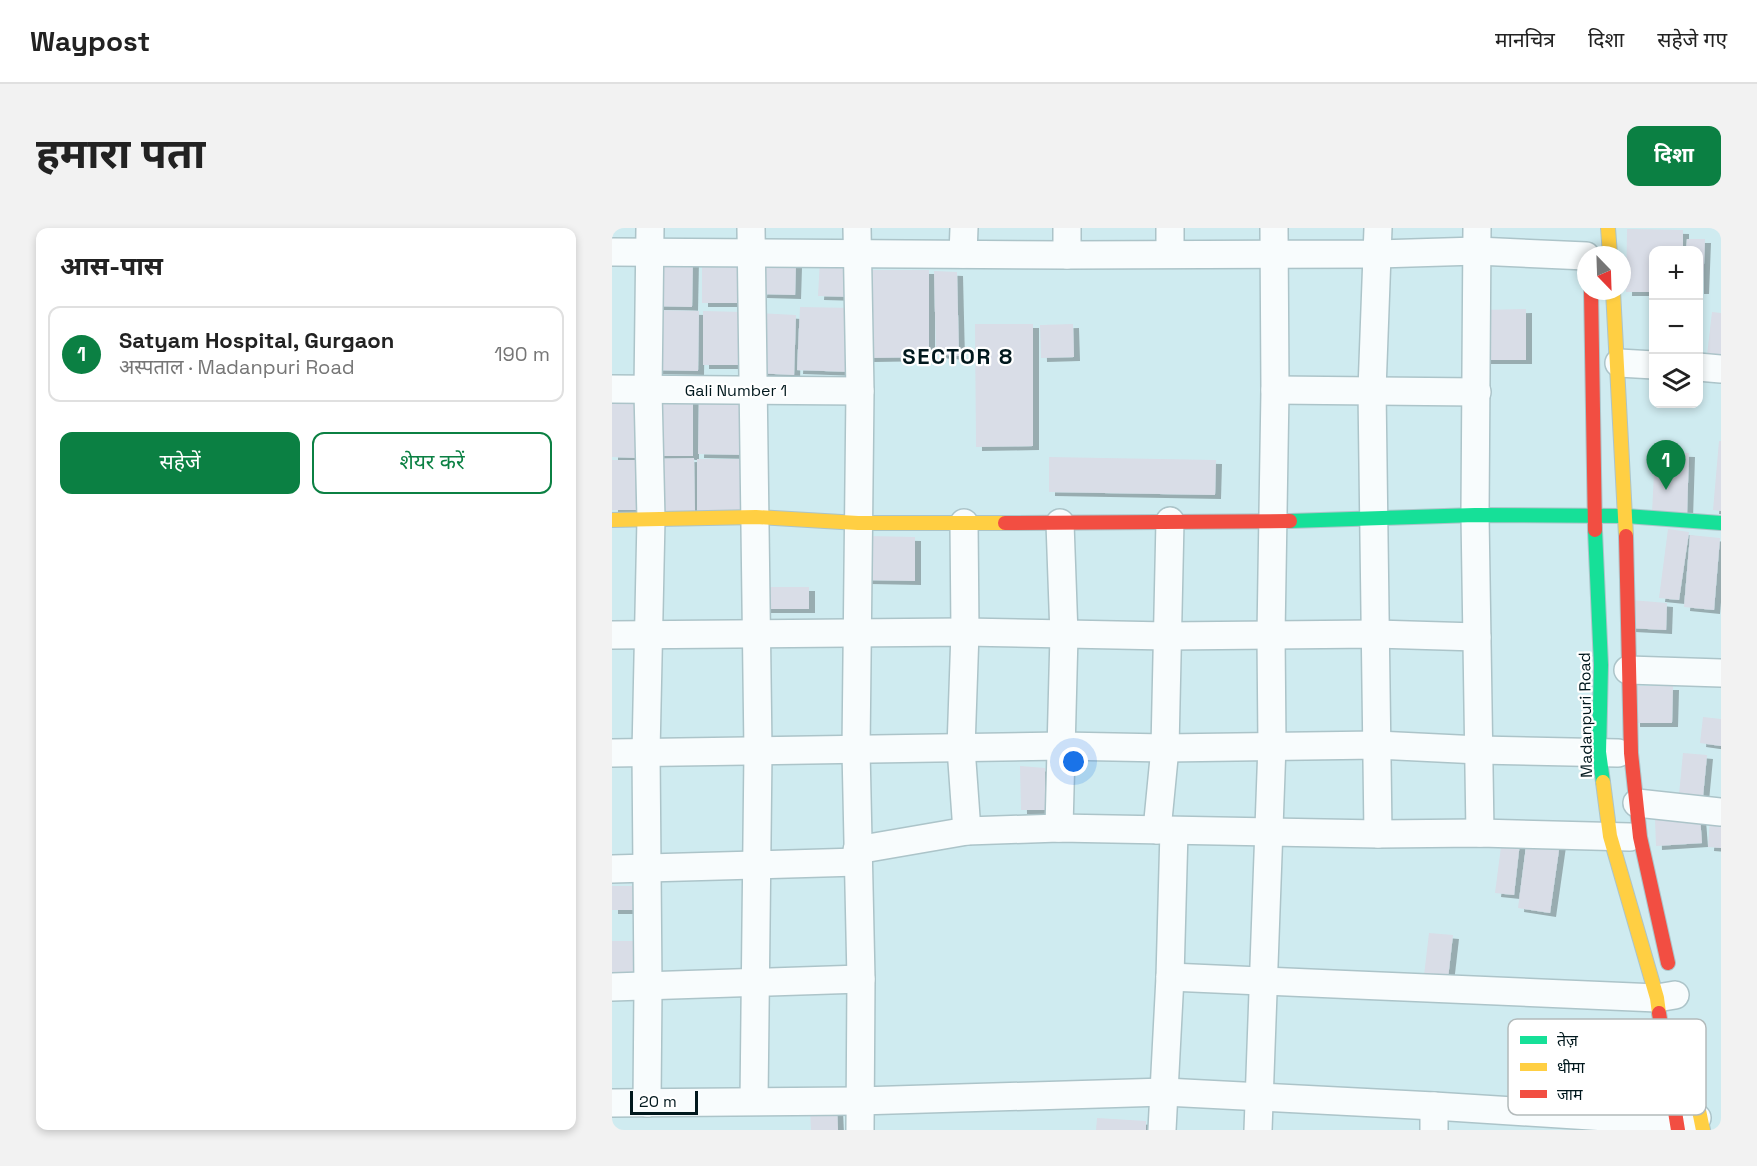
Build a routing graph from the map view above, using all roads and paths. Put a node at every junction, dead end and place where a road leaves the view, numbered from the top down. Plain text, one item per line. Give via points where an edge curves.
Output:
1 (1067, 228) edge
2 (1608, 228) edge
3 (1477, 239) edge
4 (650, 240) edge
5 (751, 240) edge
6 (857, 240) edge
7 (963, 241) edge
8 (1170, 241) edge
9 (1273, 241) edge
10 (1378, 241) edge
11 (1609, 246) edge
12 (1577, 251) edge
13 (612, 252) edge
14 (1067, 255) junction
15 (1591, 300) edge
16 (1614, 300) edge
17 (1619, 363) junction
18 (1649, 365) edge
19 (1703, 367) edge
20 (1721, 369) edge
21 (612, 389) edge
22 (754, 390) junction
23 (1275, 390) junction
24 (1372, 390) junction
25 (648, 391) junction
26 (860, 391) junction
27 (1477, 392) junction
28 (1475, 515) junction
29 (1626, 516) junction
30 (756, 517) junction
31 (1594, 517) junction
32 (651, 519) junction
33 (1375, 519) junction
34 (612, 520) edge
35 (1170, 521) junction
36 (1274, 521) junction
37 (858, 523) junction
38 (964, 523) junction
39 (1059, 523) junction
40 (1721, 523) edge
41 (965, 632) junction
42 (756, 634) junction
43 (1376, 634) junction
44 (612, 635) edge
45 (650, 635) junction
46 (856, 635) junction
47 (1064, 635) junction
48 (1271, 635) junction
49 (1167, 636) junction
50 (1477, 638) junction
51 (1628, 670) junction
52 (1721, 673) edge
53 (1272, 745) junction
54 (1377, 745) junction
55 (1062, 746) junction
56 (961, 748) junction
57 (1165, 748) junction
58 (856, 750) junction
59 (1479, 750) junction
60 (758, 751) junction
61 (646, 752) junction
62 (1599, 752) junction
63 (612, 753) edge
64 (1631, 753) junction
65 (1637, 802) junction
66 (1721, 812) edge
67 (1059, 828) junction
68 (1166, 830) junction
69 (967, 831) junction
70 (1269, 831) junction
71 (1480, 833) junction
72 (1378, 834) junction
73 (1610, 836) junction
74 (1640, 837) junction
75 (857, 856) junction
76 (756, 864) junction
77 (647, 868) junction
78 (612, 869) edge
79 (1170, 977) junction
80 (861, 979) junction
81 (1264, 981) junction
82 (755, 984) junction
83 (612, 987) edge
84 (648, 987) junction
85 (1670, 991) junction
86 (1671, 1019) edge
87 (1165, 1092) junction
88 (1260, 1097) junction
89 (754, 1101) junction
90 (859, 1101) junction
91 (612, 1103) edge
92 (646, 1103) junction
93 (1434, 1118) edge
94 (1677, 1124) edge
95 (860, 1130) edge
96 (1162, 1130) edge
97 (1258, 1130) edge

1 - 14 street
2 - 11 street
3 - 10 street
3 - 12 street
3 - 27 street
4 - 5 street
4 - 13 street
4 - 25 street
5 - 6 street
5 - 22 street
6 - 7 street
6 - 26 street
7 - 14 street
8 - 9 street
8 - 14 street
9 - 10 street
9 - 23 street
10 - 24 street
15 - 31 street, Madanpuri Road
16 - 17 street, Madanpuri Road
17 - 18 street
17 - 29 street, Madanpuri Road
19 - 20 street
21 - 25 street, Gali Number 1
22 - 25 street, Gali Number 1
22 - 26 street, Gali Number 1
22 - 30 street
23 - 24 street
23 - 36 street
24 - 27 street
24 - 33 street
25 - 32 street
26 - 37 street
27 - 28 street
28 - 31 street
28 - 33 street
28 - 50 street
29 - 31 street
29 - 40 street
29 - 51 street, Madanpuri Road
30 - 32 street
30 - 37 street
30 - 42 street
31 - 62 street, Madanpuri Road via 1601,665
32 - 34 street
32 - 45 street
33 - 36 street
33 - 43 street
35 - 36 street
35 - 39 street
35 - 49 street
36 - 48 street
37 - 38 street
37 - 46 street
38 - 39 street
38 - 41 street
39 - 47 street
41 - 46 street
41 - 47 street
41 - 56 street
42 - 45 street
42 - 46 street
42 - 60 street
43 - 48 street
43 - 50 street
43 - 54 street
44 - 45 street
45 - 61 street
46 - 58 street
47 - 49 street
47 - 55 street
48 - 49 street
48 - 53 street
49 - 57 street
50 - 59 street
51 - 52 street
51 - 64 street, Madanpuri Road
53 - 54 street
53 - 57 street
53 - 70 street
54 - 59 street
54 - 72 street
55 - 56 street
55 - 57 street
55 - 67 street
56 - 58 street
56 - 69 street
57 - 68 street
58 - 60 street
58 - 75 street
59 - 62 street
59 - 71 street
60 - 61 street
60 - 76 street
61 - 63 street
61 - 77 street
62 - 64 street
62 - 73 street, Madanpuri Road
64 - 65 street, Madanpuri Road
65 - 66 street
65 - 74 street, Madanpuri Road
67 - 68 street
67 - 69 street
68 - 70 street
68 - 79 street
69 - 75 street
70 - 72 street
70 - 81 street
71 - 72 street
71 - 73 street
73 - 74 street
73 - 85 street, Madanpuri Road
74 - 85 street, Madanpuri Road
75 - 76 street
75 - 80 street
76 - 77 street
76 - 82 street
77 - 78 street
77 - 84 street
79 - 81 street
79 - 87 street
80 - 82 street
80 - 90 street
81 - 85 street
81 - 88 street
82 - 84 street
82 - 89 street
83 - 84 street
84 - 92 street
85 - 86 street, Madanpuri Road
87 - 88 street
87 - 90 street
87 - 96 street
88 - 93 street
88 - 97 street
89 - 90 street
89 - 92 street
90 - 95 street
91 - 92 street
93 - 94 street

